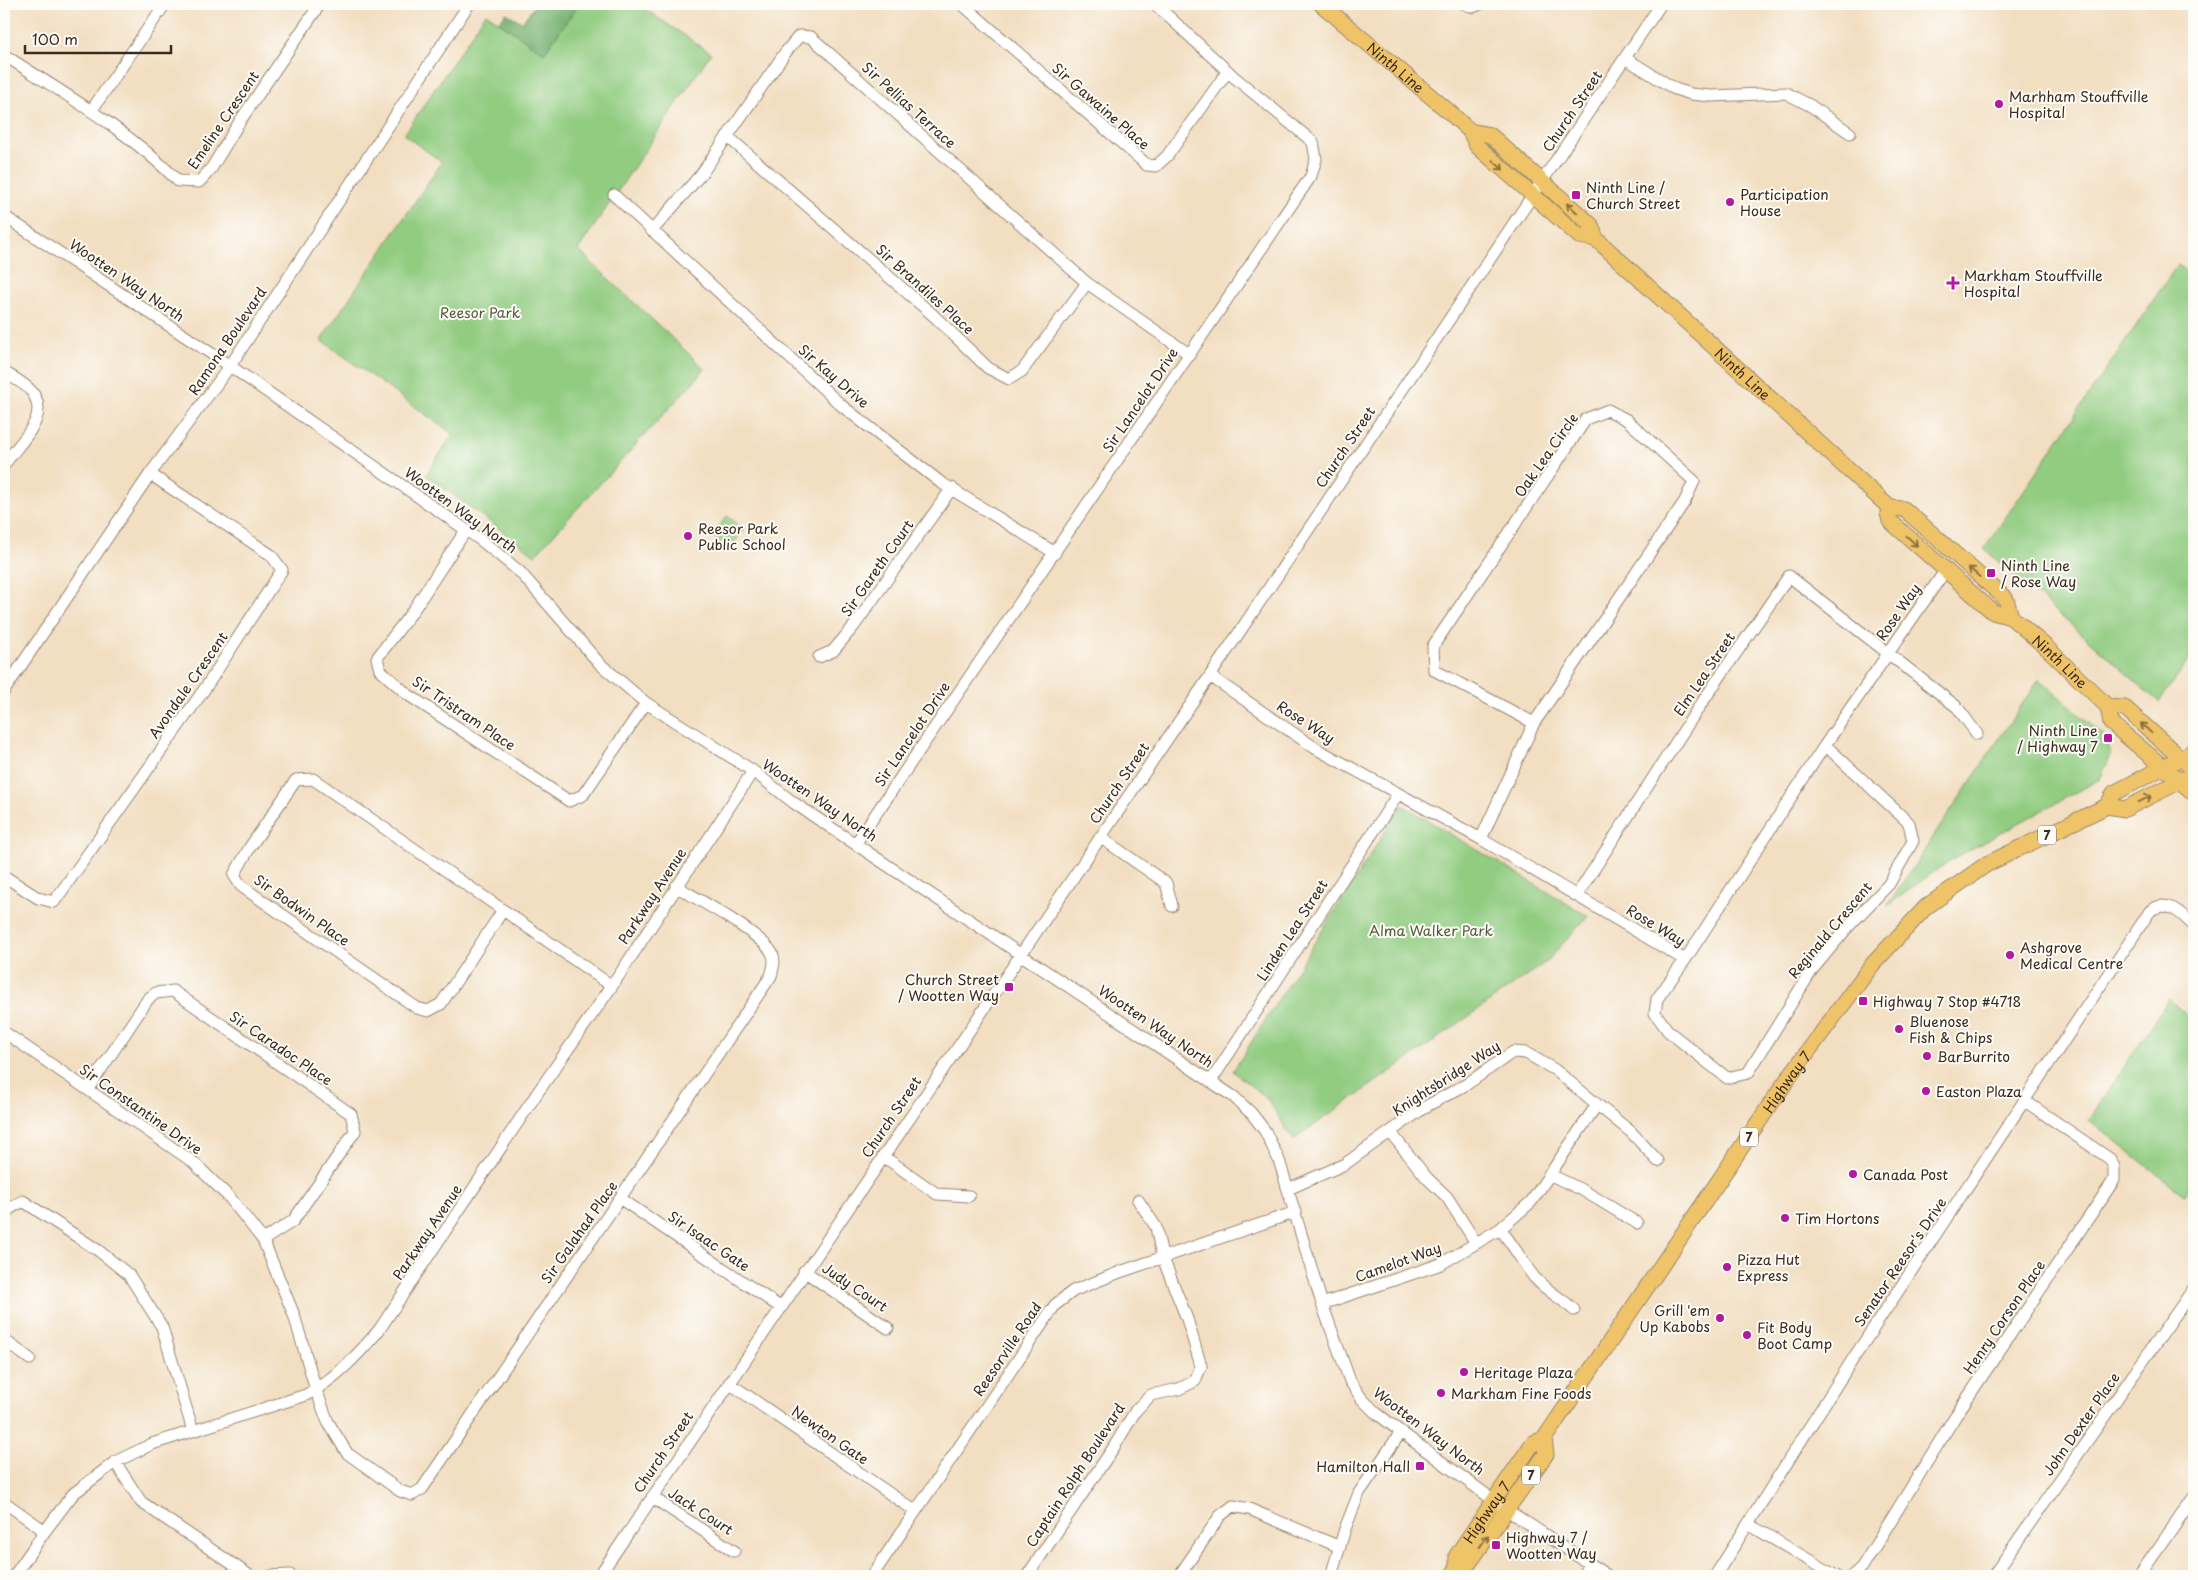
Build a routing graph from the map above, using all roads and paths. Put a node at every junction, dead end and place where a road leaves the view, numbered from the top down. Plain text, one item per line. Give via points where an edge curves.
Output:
1 (165, 4) edge
2 (320, 4) edge
3 (469, 4) edge
4 (962, 4) edge
5 (1154, 4) edge
6 (1321, 4) edge
7 (1465, 4) edge
8 (1480, 4) edge
9 (1661, 4) edge
10 (4, 55) edge
11 (1626, 58) junction
12 (1228, 71) junction
13 (91, 112) junction
14 (1470, 131) junction
15 (1850, 133) dead end
16 (727, 136) junction
17 (1542, 180) junction
18 (1532, 195) junction
19 (614, 196) dead end
20 (4, 216) edge
21 (652, 230) junction
22 (1596, 239) junction
23 (1087, 283) junction
24 (1189, 354) junction
25 (230, 366) junction
26 (4, 372) edge
27 (4, 464) edge
28 (150, 474) junction
29 (952, 488) junction
30 (1890, 508) junction
31 (466, 530) junction
32 (1055, 553) junction
33 (1945, 570) junction
34 (2011, 617) junction
35 (1888, 653) junction
36 (819, 657) dead end
37 (1210, 676) junction
38 (4, 691) edge
39 (646, 703) junction
40 (2108, 707) junction
41 (1534, 723) junction
42 (1977, 734) dead end
43 (1825, 745) junction
44 (2194, 751) edge
45 (2180, 758) junction
46 (2162, 767) junction
47 (2194, 770) edge
48 (753, 772) junction
49 (2187, 778) edge
50 (2194, 793) edge
51 (1398, 794) junction
52 (2107, 806) junction
53 (1100, 837) junction
54 (1481, 840) junction
55 (856, 843) junction
56 (4, 876) edge
57 (676, 886) junction
58 (1577, 895) junction
59 (1172, 906) dead end
60 (503, 910) junction
61 (2194, 926) edge
62 (1021, 953) junction
63 (1685, 960) junction
64 (612, 986) junction
65 (4, 1032) edge
66 (1211, 1081) junction
67 (88, 1089) junction
68 (2025, 1101) junction
69 (1596, 1106) junction
70 (1391, 1132) junction
71 (882, 1156) junction
72 (1658, 1161) dead end
73 (1549, 1174) junction
74 (1288, 1189) junction
75 (969, 1196) dead end
76 (621, 1199) junction
77 (1138, 1200) dead end
78 (1296, 1212) junction
79 (4, 1216) edge
80 (1637, 1223) dead end
81 (1500, 1229) junction
82 (263, 1240) junction
83 (1476, 1243) junction
84 (1162, 1256) junction
85 (804, 1271) junction
86 (2194, 1288) edge
87 (1322, 1304) junction
88 (780, 1307) junction
89 (1574, 1310) dead end
90 (888, 1328) dead end
91 (4, 1340) edge
92 (30, 1359) dead end
93 (729, 1383) junction
94 (316, 1390) junction
95 (193, 1431) junction
96 (1401, 1432) junction
97 (1544, 1439) junction
98 (115, 1462) junction
99 (652, 1497) junction
100 (2194, 1497) edge
101 (1494, 1500) junction
102 (4, 1502) edge
103 (1507, 1510) junction
104 (915, 1512) junction
105 (1748, 1524) junction
106 (45, 1531) junction
107 (1340, 1547) junction
108 (734, 1551) dead end
109 (1590, 1564) junction
110 (1455, 1572) edge
111 (290, 1575) dead end
112 (14, 1576) edge
113 (250, 1576) edge
114 (271, 1576) edge
115 (599, 1576) edge
116 (872, 1576) edge
117 (1027, 1576) edge
118 (1179, 1576) edge
119 (1331, 1576) edge
120 (1582, 1576) edge
121 (1608, 1576) edge
122 (1715, 1576) edge
123 (1836, 1576) edge
124 (1852, 1576) edge
125 (1993, 1576) edge
126 (2139, 1576) edge

1 - 13 street
2 - 13 street, Emeline Crescent via 199,182 178,181 161,163
3 - 25 street, Ramona Boulevard
4 - 12 street, Sir Gawaine Place via 1147,165 1156,166 1167,156
5 - 12 street, Sir Lancelot Drive
6 - 14 main road, Ninth Line
7 - 8 street via 1473,7
9 - 11 street, Church Street
10 - 13 street, Emeline Crescent
11 - 15 street via 1675,90 1691,94 1786,93
11 - 17 street, Church Street
12 - 24 street, Sir Lancelot Drive via 1312,142 1316,159 1311,176
14 - 17 main road, Ninth Line via 1490,135
14 -> 18 main road, Ninth Line via 1477,146
16 - 21 street, Sir Pellias Terrace via 702,173
16 - 23 street, Sir Brandiles Place via 919,303 988,368 1009,380 1022,371
16 - 23 street, Sir Pellias Terrace via 799,36 811,37
17 - 18 street, Church Street
22 -> 17 main road, Ninth Line via 1591,225
18 - 22 main road, Ninth Line via 1579,236
18 - 37 street, Church Street
19 - 21 street, Sir Kay Drive
20 - 25 street, Wootten Way North
21 - 29 street, Sir Kay Drive via 842,406
22 - 30 main road, Ninth Line
23 - 24 street, Sir Pellias Terrace
24 - 32 street, Sir Lancelot Drive
25 - 28 street, Ramona Boulevard
25 - 31 street, Wootten Way North
26 - 27 street via 32,392 39,412 36,423
28 - 38 street, Ramona Boulevard
28 - 56 street, Avondale Crescent via 271,555 282,570 206,687 54,902 38,898
29 - 32 street, Sir Kay Drive
29 - 36 street, Sir Gareth Court via 854,626 833,651
30 -> 33 main road, Ninth Line via 1890,521
34 -> 30 main road, Ninth Line via 2006,599 1904,510
31 - 39 street, Wootten Way North via 520,572 600,664
31 - 39 street, Sir Tristram Place via 377,658 380,670 407,694 569,801 583,795
32 - 55 street, Sir Lancelot Drive
33 - 34 main road, Ninth Line via 1993,612
33 - 35 street, Rose Way
34 - 40 main road, Ninth Line
35 - 42 street via 1957,706
35 - 43 street, Rose Way
35 - 58 street, Elm Lea Street via 1789,576
37 - 51 street, Rose Way via 1315,748
37 - 53 street, Church Street
39 - 48 street, Wootten Way North
45 -> 40 main road, Ninth Line via 2124,708
40 - 46 main road, Ninth Line via 2111,723
41 - 41 street, Oak Lea Circle via 1434,670 1433,646 1586,419 1608,410 1627,420 1694,481 1685,501
41 - 54 street, Oak Lea Circle
43 - 63 street, Rose Way
43 - 63 street, Reginald Crescent via 1909,823 1913,841 1889,884 1812,970 1748,1073 1727,1078 1668,1031 1655,1014 1657,999
44 - 45 main road, Highway 7 / 7
45 - 46 main road, Highway 7 / 7
45 - 47 main road, Ninth Line
46 - 49 main road, Ninth Line
46 - 52 main road, Highway 7 / 7 via 2114,793
48 - 55 street, Wootten Way North
48 - 57 street, Parkway Avenue
49 - 50 main road, Ninth Line
52 -> 49 main road, Highway 7 / 7 via 2125,809
51 - 54 street, Rose Way
51 - 66 street, Linden Lea Street
52 - 97 main road, Highway 7 / 7 via 1987,864 1926,907 1872,965 1790,1077
53 - 59 street via 1166,883
53 - 62 street, Church Street
54 - 58 street, Rose Way
55 - 62 street, Wootten Way North
57 - 64 street, Parkway Avenue
57 - 76 street, Sir Galahad Place via 761,939 775,962 771,976
58 - 63 street, Rose Way
60 - 60 street, Sir Bodwin Place via 441,1004 428,1011 417,1008 241,886 234,875 296,780 312,779
60 - 64 street, Sir Bodwin Place
61 - 68 street, Senator Reesor's Drive via 2166,906 2150,910
62 - 66 street, Wootten Way North
62 - 71 street, Church Street
64 - 94 street, Parkway Avenue via 380,1330
65 - 67 street, Sir Constantine Drive
66 - 74 street, Wootten Way North via 1234,1097 1265,1131
67 - 82 street, Sir Constantine Drive via 193,1162 230,1198
67 - 82 street, Sir Caradoc Place via 148,999 156,993 174,991 351,1114 355,1131 293,1222
68 - 105 street, Senator Reesor's Drive via 1851,1362
68 - 124 street, Henry Corson Place via 2110,1159 2114,1180 1956,1415 1862,1567
69 - 70 street, Knightsbridge Way via 1555,1070 1526,1053 1513,1052
69 - 72 street, Knightsbridge Way via 1631,1132
69 - 73 street, Camelot Way
70 - 74 street, Knightsbridge Way via 1345,1164
70 - 83 street via 1427,1178 1447,1197
71 - 75 street via 937,1194
71 - 85 street, Church Street
73 - 80 street
73 - 81 street, Camelot Way via 1531,1202
74 - 78 street, Wootten Way North
76 - 88 street, Sir Isaac Gate
76 - 94 street, Sir Galahad Place via 422,1489 412,1495 400,1491 347,1453 328,1422
77 - 84 street, Captain Rolph Boulevard via 1156,1227
78 - 84 street, Reesorville Road
78 - 87 street, Wootten Way North
79 - 95 street via 23,1201 99,1251 129,1275 162,1327
81 - 83 street, Camelot Way
81 - 89 street via 1535,1278
82 - 94 street, Sir Constantine Drive via 294,1315
83 - 87 street, Camelot Way via 1441,1264
84 - 104 street, Reesorville Road via 1073,1291 1055,1305
84 - 117 street, Captain Rolph Boulevard via 1187,1319 1201,1366 1195,1381 1179,1389 1151,1395 1136,1410
85 - 88 street, Church Street
85 - 90 street, Judy Court
86 - 125 street, John Dexter Place
87 - 96 street, Wootten Way North via 1350,1381 1374,1412
88 - 93 street, Church Street
91 - 92 street
93 - 99 street, Church Street
93 - 104 street, Newton Gate
94 - 95 street, Parkway Avenue
95 - 98 street, Parkway Avenue via 152,1444
96 - 101 street, Wootten Way North
96 - 107 street via 1359,1493
97 - 101 main road, Highway 7 / 7 via 1533,1443
97 - 103 main road, Highway 7 / 7 via 1546,1454
98 - 106 street, Parkway Avenue via 73,1494
98 - 113 street via 141,1502
99 - 108 street, Jack Court
99 - 115 street, Church Street
100 - 126 street
101 - 103 street, Wootten Way North
101 - 110 main road, Highway 7 / 7 via 1457,1555
102 - 106 street
103 - 109 street, Wootten Way North
110 -> 103 main road, Highway 7 / 7 via 1469,1563
104 - 116 street, Reesorville Road
105 - 122 street, Senator Reesor's Drive
105 - 123 street
106 - 112 street, Parkway Avenue
107 - 118 street via 1249,1509 1233,1506 1220,1516
107 - 119 street
109 - 120 street
109 - 121 street, Wootten Way North
111 - 114 street

